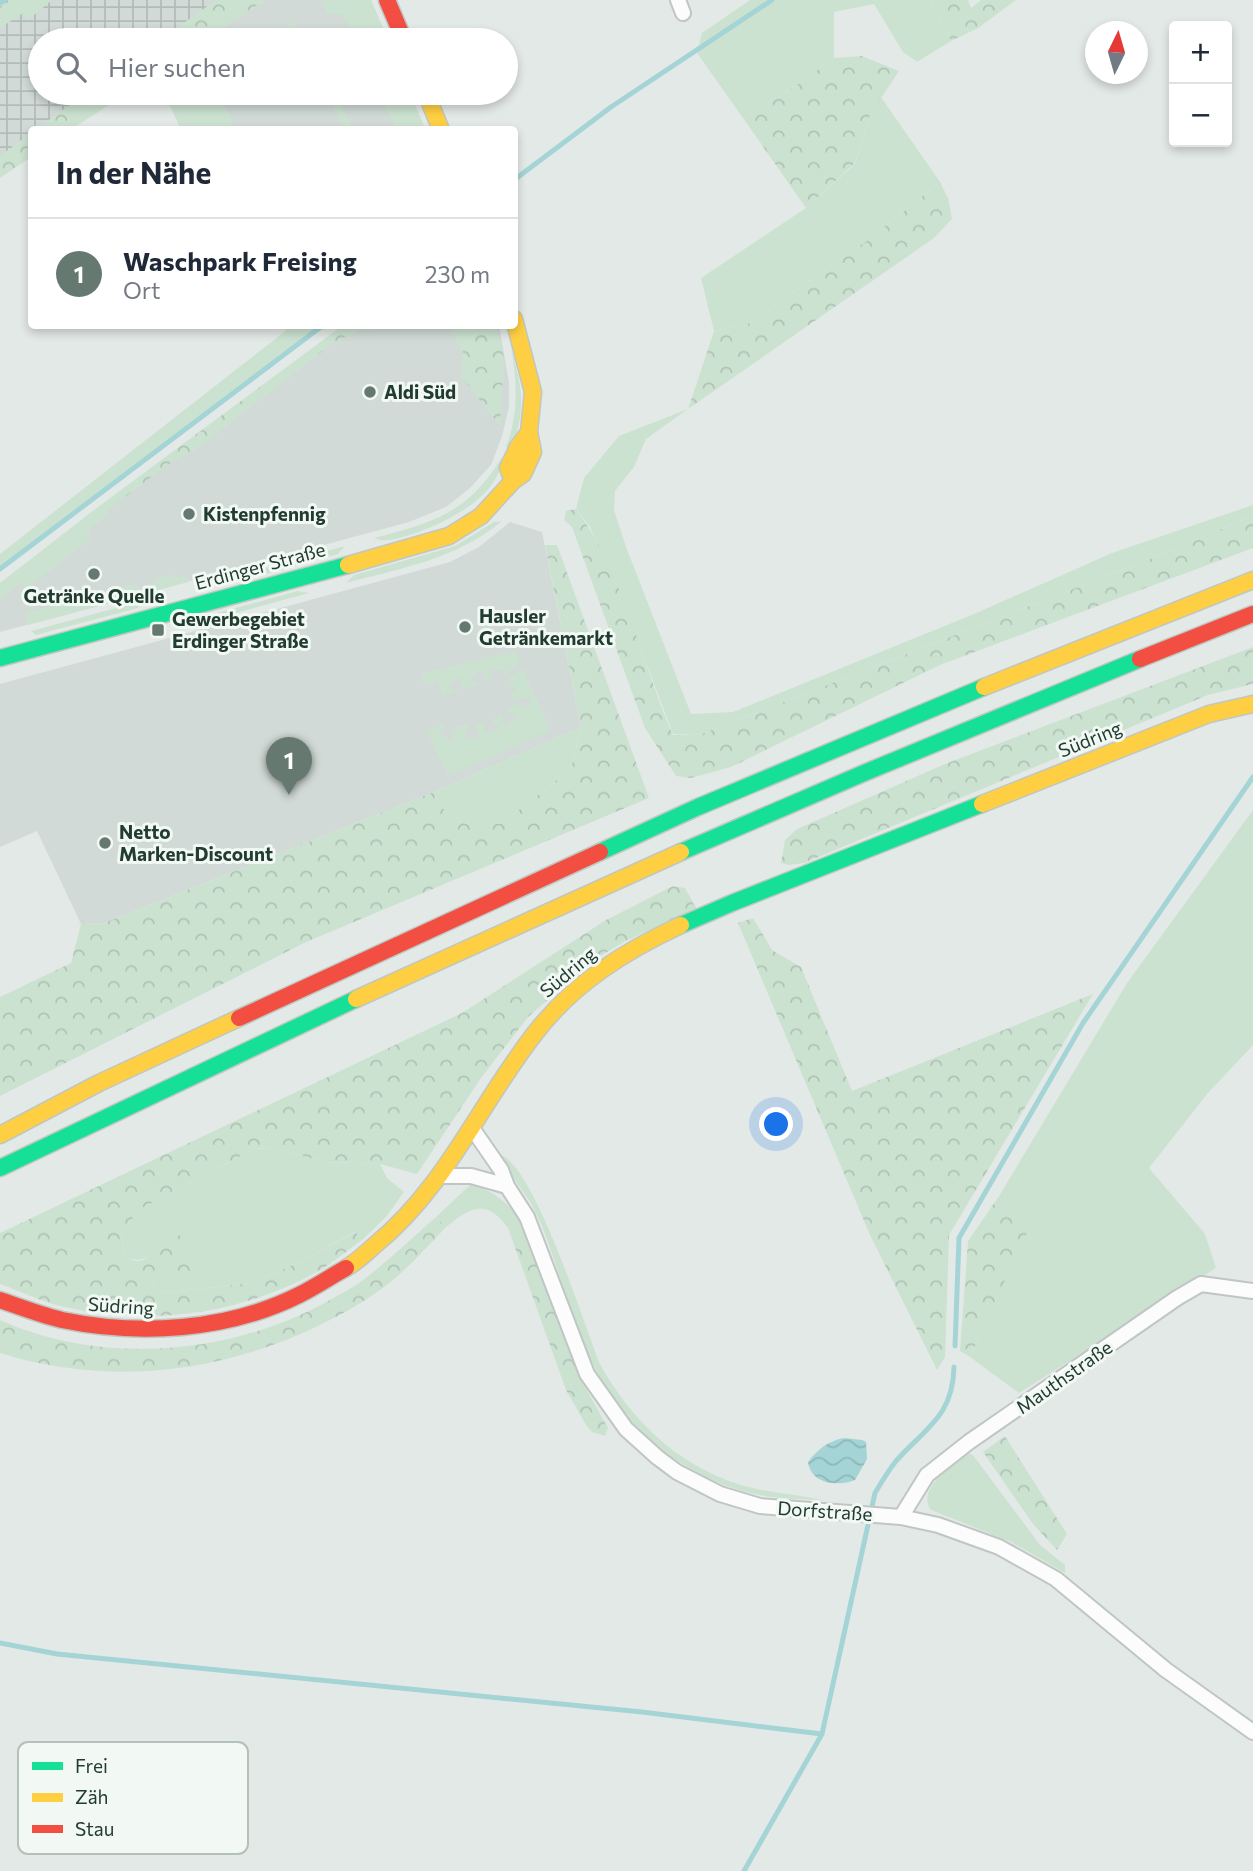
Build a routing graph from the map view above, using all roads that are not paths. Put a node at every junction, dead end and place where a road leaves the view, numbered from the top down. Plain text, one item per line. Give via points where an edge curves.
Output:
1 (387, 0) edge
2 (399, 28) edge
3 (431, 105) edge
4 (439, 126) edge
5 (517, 329) edge
6 (1253, 580) edge
7 (1253, 614) edge
8 (0, 658) edge
9 (1253, 704) edge
10 (472, 1128) junction
11 (0, 1135) edge
12 (0, 1168) edge
13 (442, 1176) junction
14 (507, 1186) junction
15 (1253, 1291) edge
16 (0, 1300) edge
17 (901, 1517) junction
18 (1253, 1732) edge

1 - 2 main road
3 - 4 main road
5 - 8 main road, Erdinger Straße via 533,392 529,432 508,468 513,481 481,516 449,536 423,545
6 - 11 main road via 698,807 162,1054
7 - 12 main road via 1088,678 715,836 237,1052
9 - 10 main road, Südring via 1209,714 641,944 559,1003 525,1044
10 - 13 main road, Südring
10 - 14 street, Dorfstraße via 502,1170
13 - 14 street via 471,1176
13 - 16 main road, Südring via 413,1211 345,1268 286,1301 243,1316 158,1331 97,1328
14 - 17 street, Dorfstraße via 527,1217 587,1374 633,1437 677,1472 720,1494 760,1506
15 - 17 street, Mauthstraße via 1201,1284 1177,1298 927,1475
17 - 18 street, Dorfstraße via 959,1531 1040,1568

